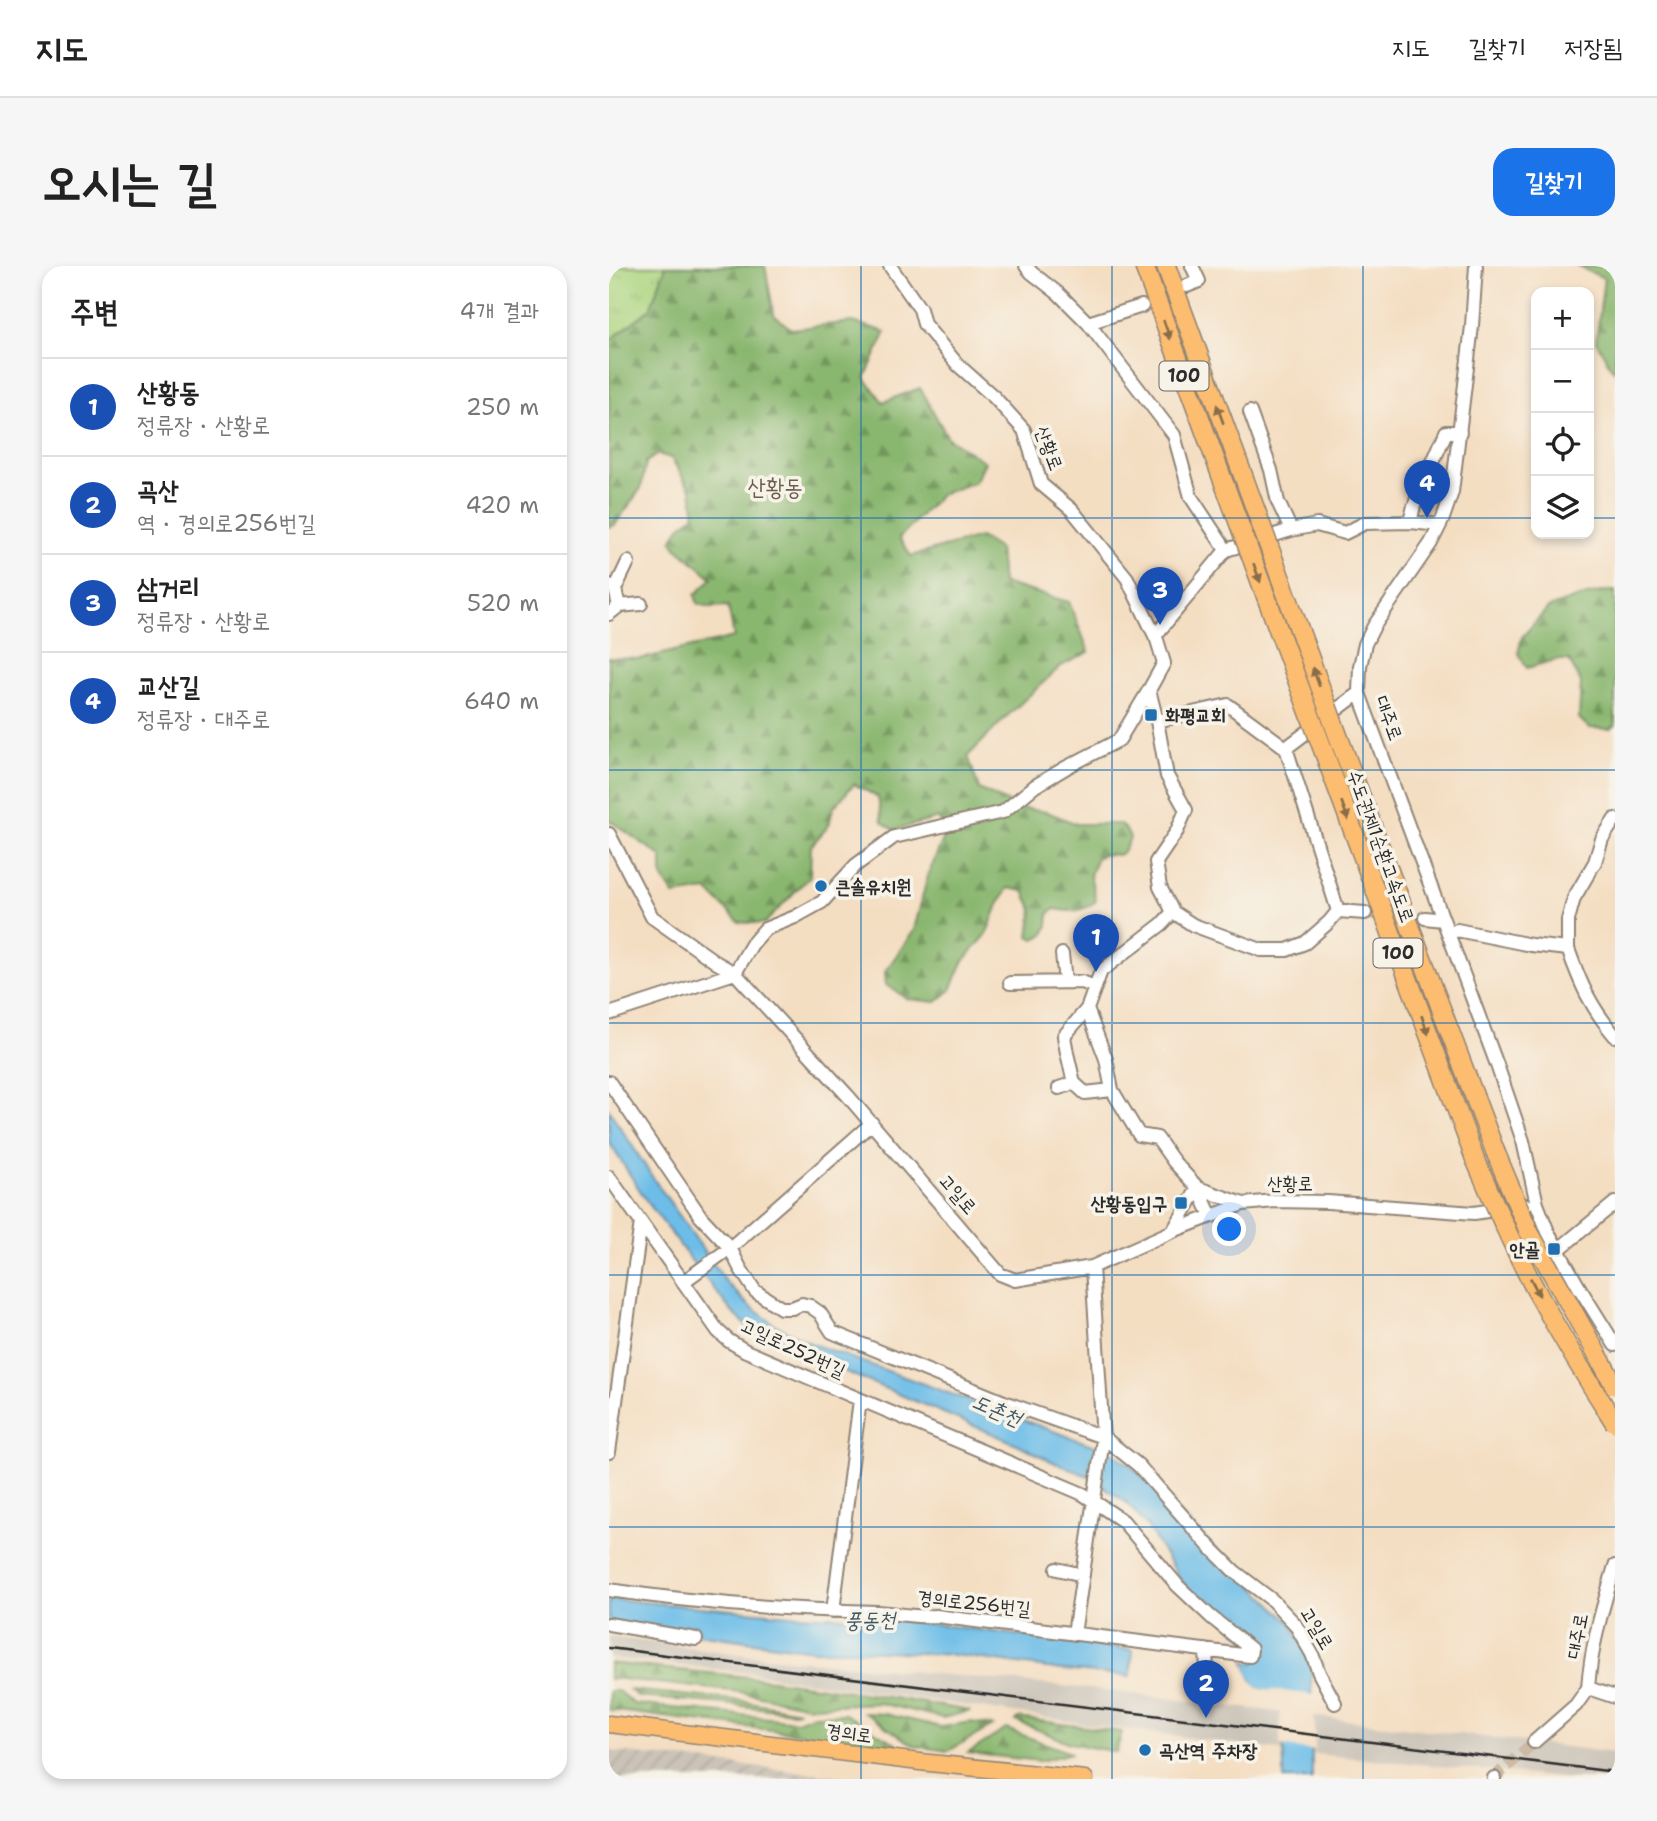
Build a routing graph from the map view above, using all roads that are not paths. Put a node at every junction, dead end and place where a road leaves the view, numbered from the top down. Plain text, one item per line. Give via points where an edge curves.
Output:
1 (890, 266) edge
2 (1026, 266) edge
3 (1144, 266) edge
4 (1166, 266) edge
5 (1192, 266) edge
6 (1476, 266) edge
7 (1187, 286) dead end
8 (1142, 306) dead end
9 (1088, 323) junction
10 (1250, 412) dead end
11 (1460, 432) junction
12 (1410, 522) junction
13 (1440, 525) junction
14 (1291, 530) junction
15 (1226, 550) junction
16 (628, 562) dead end
17 (612, 587) edge
18 (641, 604) dead end
19 (614, 610) edge
20 (1155, 636) junction
21 (1149, 690) junction
22 (1359, 693) junction
23 (1157, 721) junction
24 (1286, 748) junction
25 (1615, 819) edge
26 (609, 834) edge
27 (1338, 911) junction
28 (1173, 912) junction
29 (1365, 913) tunnel mouth
30 (1425, 918) tunnel mouth
31 (1443, 919) junction
32 (1449, 934) junction
33 (1568, 949) junction
34 (1062, 954) dead end
35 (735, 973) junction
36 (1065, 982) junction
37 (1010, 984) dead end
38 (1095, 987) junction
39 (1087, 1009) junction
40 (609, 1014) edge
41 (1615, 1036) edge
42 (609, 1082) edge
43 (1074, 1083) junction
44 (1059, 1088) dead end
45 (1112, 1090) junction
46 (872, 1123) junction
47 (609, 1177) edge
48 (1198, 1188) junction
49 (1615, 1203) edge
50 (1243, 1204) junction
51 (1537, 1204) junction
52 (1211, 1216) junction
53 (641, 1222) junction
54 (1173, 1231) junction
55 (728, 1250) junction
56 (1558, 1250) junction
57 (1092, 1267) junction
58 (688, 1279) junction
59 (1615, 1345) edge
60 (1615, 1386) edge
61 (860, 1400) junction
62 (1615, 1423) edge
63 (1103, 1438) junction
64 (609, 1452) edge
65 (1095, 1500) junction
66 (1615, 1566) edge
67 (1057, 1569) dead end
68 (1083, 1575) junction
69 (609, 1590) edge
70 (833, 1611) junction
71 (609, 1624) edge
72 (1074, 1634) junction
73 (696, 1639) dead end
74 (1206, 1650) junction
75 (1250, 1656) joint
76 (1207, 1670) dead end
77 (1588, 1688) junction
78 (1615, 1697) edge
79 (1335, 1703) dead end
80 (609, 1724) edge
81 (609, 1732) edge
82 (1534, 1742) tunnel mouth
83 (992, 1779) edge
84 (1085, 1779) edge

1 - 20 street, 산황로 via 920,309 924,324 1024,430 1041,484 1072,510 1127,578
2 - 9 street
3 -> 62 highway, 수도권제1순환고속도로 / 100, bridge via 1475,1158 1538,1293
60 -> 4 highway, 수도권제1순환고속도로 / 100, bridge via 1529,1232 1495,1151
5 - 7 street via 1199,281
6 - 11 street, 대주로
8 - 9 street
9 - 15 street via 1174,435 1191,497
10 - 14 street via 1277,502
11 - 12 street via 1446,432
11 - 13 street, 대주로 via 1453,492
12 - 13 street
12 - 14 street via 1365,523 1345,533 1317,526
13 - 22 street, 대주로 via 1365,644
14 - 15 street
15 - 20 street
16 - 17 street
17 - 19 street
18 - 19 street
20 - 21 street, 산황로 via 1164,663
21 - 23 street
21 - 35 street, 산황로 via 1119,740 1035,786 1003,812 894,837 856,865 822,902 765,929
22 - 24 street
22 - 31 street, 대주로
23 - 24 street via 1229,705
23 - 28 street via 1167,776 1186,810 1156,862 1160,887
24 - 27 street
25 - 33 street via 1574,898
26 - 35 street, 고일로 via 652,917
27 - 28 street via 1305,943 1287,950 1261,950 1193,925
27 - 29 street
28 - 38 street via 1101,971
30 - 31 street
31 - 32 street, 대주로
32 - 33 street via 1457,930
32 - 51 street, 대주로 via 1523,1141
33 - 41 street via 1580,983
34 - 36 street
35 - 40 street
35 - 46 street, 고일로
36 - 37 street
36 - 38 street
38 - 39 street
39 - 43 street via 1065,1036
39 - 45 street
42 - 55 street
43 - 44 street
43 - 45 street via 1085,1093
45 - 48 street via 1139,1135 1157,1138
46 - 55 street
46 - 57 street, 고일로 via 999,1274 1015,1280
47 - 53 street, 고일로252번길
48 - 50 street
48 - 52 street
48 - 54 street
49 - 56 street
50 - 51 street, 산황로 via 1328,1202 1474,1213
50 - 52 street, 산황로
51 - 56 street, 대주로
52 - 54 street, 고일로
53 - 58 street, 고일로252번길
53 - 64 street
54 - 57 street, 고일로
55 - 58 street
55 - 63 street, 고일로 via 755,1291 781,1308 810,1306 832,1332
56 - 59 street, 대주로
57 - 63 street
58 - 61 street, 고일로252번길 via 718,1331 729,1341
61 - 65 street, 고일로252번길
61 - 70 street, 고일로252번길
63 - 65 street
63 - 79 street, 고일로 via 1138,1465 1208,1545 1295,1624
65 - 68 street
65 - 75 street, 고일로252번길 via 1123,1521 1178,1586 1251,1649
66 - 77 street, 대주로 via 1602,1608
67 - 68 street
68 - 72 street
69 - 70 street, 경의로256번길
70 - 72 street, 경의로256번길 via 936,1616
71 - 73 street
72 - 74 street, 경의로256번길
74 - 75 street, 경의로256번길
74 - 76 street
77 - 78 street, 대주로
77 - 82 street via 1576,1706
80 - 84 main road, 경의로
81 - 83 main road, 경의로

